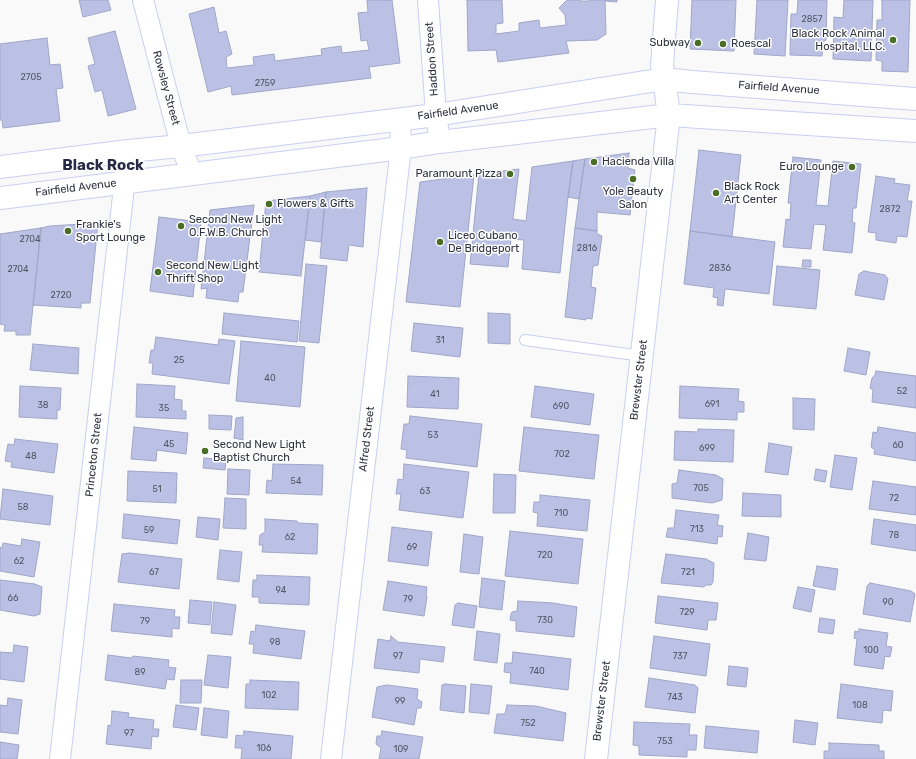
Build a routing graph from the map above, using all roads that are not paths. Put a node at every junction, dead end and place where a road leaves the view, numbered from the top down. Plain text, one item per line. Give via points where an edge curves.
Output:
1 (143, 0) edge
2 (428, 0) edge
3 (667, 0) edge
4 (664, 79) junction
5 (916, 98) edge
6 (436, 115) junction
7 (669, 115) junction
8 (400, 119) junction
9 (916, 131) edge
10 (440, 142) junction
11 (181, 146) junction
12 (401, 148) junction
13 (128, 151) junction
14 (0, 167) edge
15 (192, 174) junction
16 (124, 182) junction
17 (0, 198) edge
18 (525, 340) dead end
19 (642, 356) junction
20 (60, 759) edge
21 (331, 759) edge
22 (596, 759) edge

1 - 11 street, Rowsley Street
2 - 6 street, Haddon Street
3 - 4 main road, Brewster Street via 662,65
4 - 5 main road, Fairfield Avenue
4 - 6 main road, Fairfield Avenue
4 - 7 main road, Brewster Street
6 - 8 main road, Fairfield Avenue
6 - 10 street, Haddon Street
7 - 9 main road, Fairfield Avenue
7 - 10 main road, Fairfield Avenue
7 - 19 main road, Brewster Street
8 - 11 main road, Fairfield Avenue
8 - 12 street, Alfred Street
10 - 12 main road, Fairfield Avenue
11 - 13 main road, Fairfield Avenue
11 - 15 street, Rowsley Street
12 - 15 main road, Fairfield Avenue
12 - 21 street, Alfred Street
13 - 14 main road, Fairfield Avenue
13 - 16 street, Princeton Street
15 - 16 main road, Fairfield Avenue
16 - 17 main road, Fairfield Avenue
16 - 20 street, Princeton Street
18 - 19 lane
19 - 22 main road, Brewster Street

